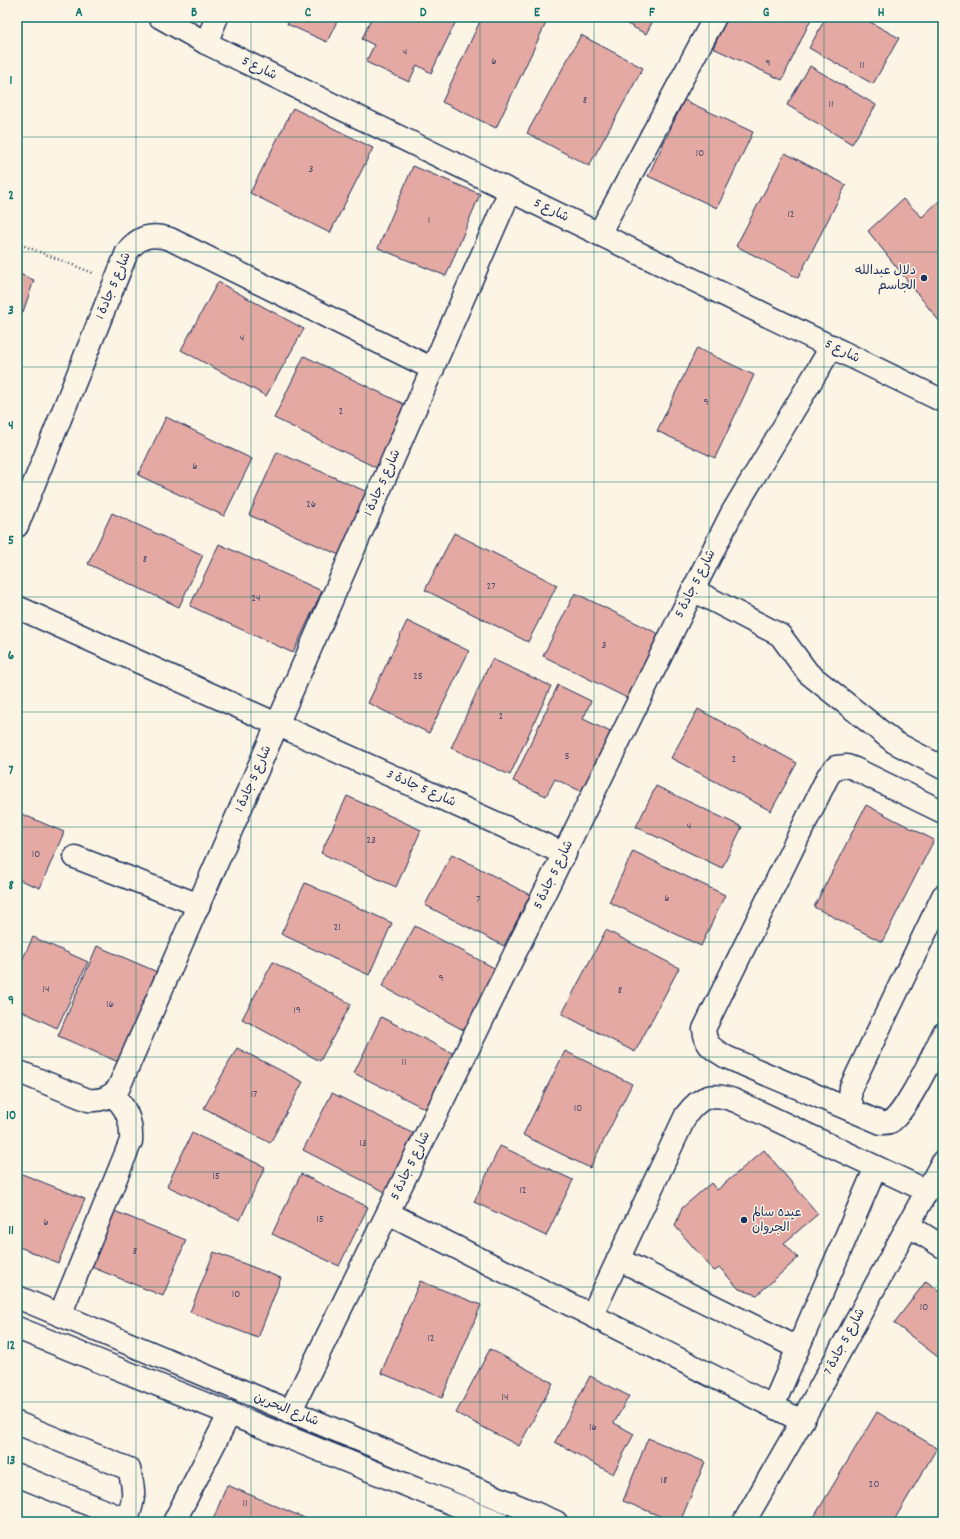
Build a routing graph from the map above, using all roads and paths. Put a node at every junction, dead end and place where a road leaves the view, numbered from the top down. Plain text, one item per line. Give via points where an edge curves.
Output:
1 (160, 17) edge
2 (217, 17) edge
3 (715, 17) edge
4 (206, 43) junction
5 (510, 191) junction
6 (599, 234) junction
7 (17, 243) edge
8 (115, 282) junction
9 (832, 346) junction
10 (433, 369) junction
11 (943, 401) edge
12 (17, 526) edge
13 (693, 590) junction
14 (17, 607) edge
15 (278, 724) junction
16 (943, 768) edge
17 (943, 812) edge
18 (564, 854) junction
19 (75, 857) dead end
20 (943, 896) edge
21 (199, 905) junction
22 (943, 1034) edge
23 (17, 1072) edge
24 (933, 1074) edge
25 (112, 1095) junction
26 (854, 1111) junction
27 (943, 1161) edge
28 (876, 1167) junction
29 (927, 1190) junction
30 (388, 1213) junction
31 (908, 1225) junction
32 (943, 1247) edge
33 (618, 1259) junction
34 (17, 1297) edge
35 (60, 1315) junction
36 (592, 1315) junction
37 (17, 1328) edge
38 (798, 1348) junction
39 (773, 1406) junction
40 (290, 1412) junction
41 (230, 1414) junction
42 (802, 1421) junction
43 (17, 1423) edge
44 (17, 1475) edge
45 (127, 1521) edge
46 (174, 1522) edge
47 (498, 1522) edge
48 (556, 1522) edge
49 (744, 1522) edge

1 - 4 street, شارع 5
2 - 4 street
3 - 6 street
4 - 5 street, شارع 5
5 - 6 street, شارع 5
5 - 10 street, شارع 5 جادة 1
6 - 9 street, شارع 5
7 - 8 path
8 - 10 street, شارع 5 جادة 1 via 127,252 138,240 154,236 170,239
8 - 12 street, شارع 5 جادة 1
9 - 11 street, شارع 5
9 - 13 street, شارع 5 جادة 5 via 732,513
10 - 15 street, شارع 5 جادة 1
13 - 16 street via 780,635 808,673 894,742
13 - 18 street, شارع 5 جادة 5
14 - 15 street, شارع 5 جادة 3
15 - 18 street, شارع 5 جادة 3
15 - 21 street, شارع 5 جادة 1
17 - 26 street via 847,766 836,767 828,776 704,1029 705,1041 726,1057
18 - 30 street, شارع 5 جادة 5
19 - 21 street
20 - 26 street via 851,1087 850,1099
21 - 25 street, شارع 5 جادة 1 via 118,1089
22 - 24 street
23 - 25 street via 88,1100 100,1100
24 - 26 street via 890,1123 881,1123
25 - 35 street via 126,1110 132,1130 131,1141
27 - 29 street, شارع 5 جادة 7
28 - 29 street
28 - 33 street via 722,1095 708,1096 695,1103 686,1115
28 - 38 street
29 - 31 street, شارع 5 جادة 7
30 - 36 street
30 - 40 street, شارع 5 جادة 5
31 - 32 street
31 - 42 street, شارع 5 جادة 7
33 - 36 street
33 - 38 street
34 - 35 street, شارع البحرين
35 - 40 street, شارع البحرين
36 - 39 street
37 - 41 street, شارع البحرين
38 - 39 street
39 - 42 street
40 - 48 street, شارع البحرين
41 - 46 street
41 - 47 street, شارع البحرين
42 - 49 street, شارع 5 جادة 7
43 - 45 street via 129,1469 134,1490
44 - 45 street

